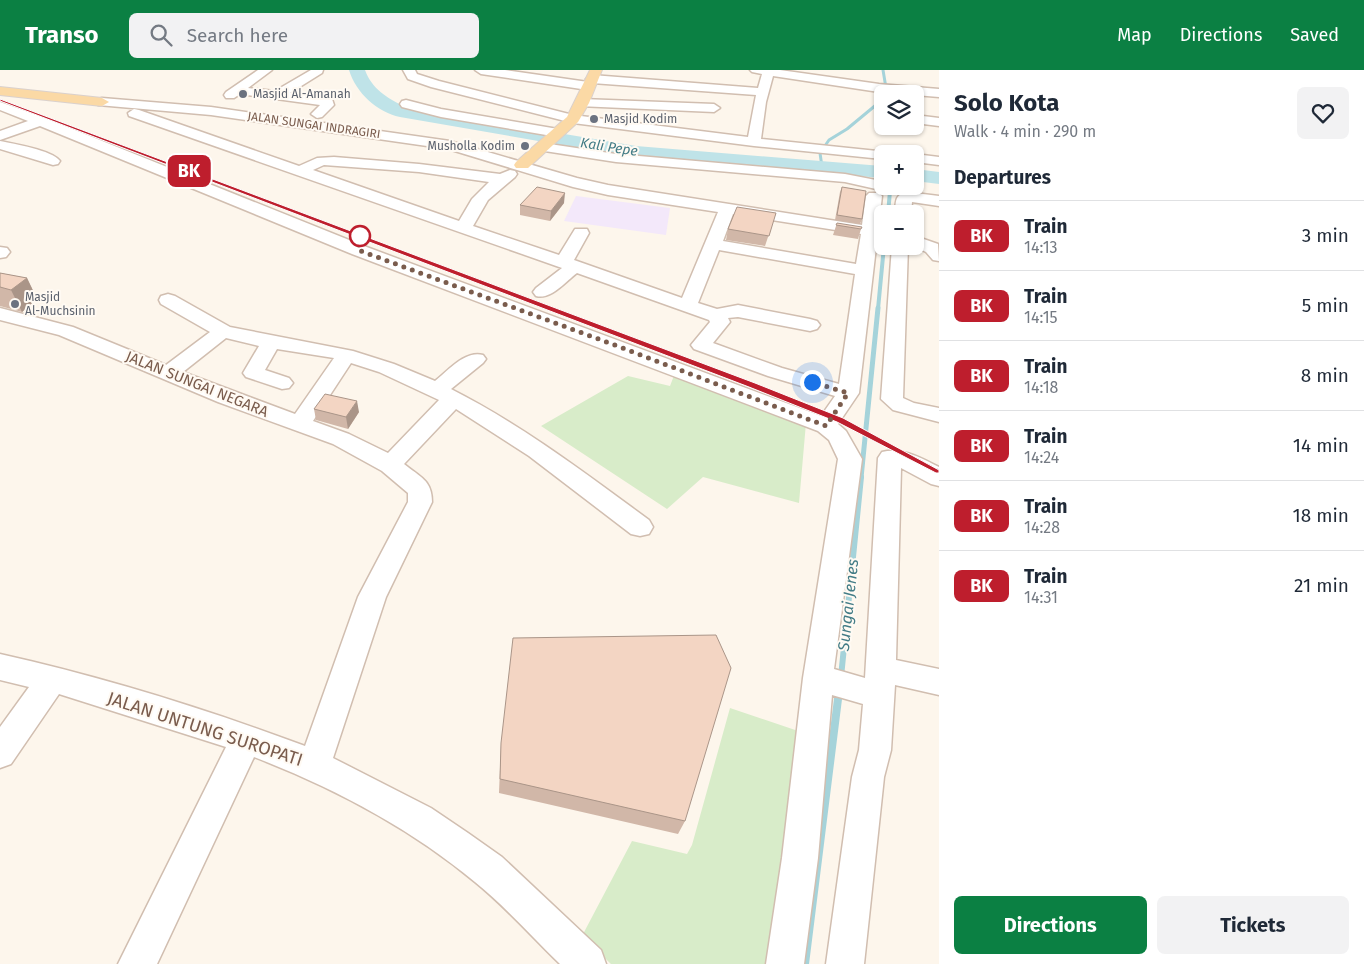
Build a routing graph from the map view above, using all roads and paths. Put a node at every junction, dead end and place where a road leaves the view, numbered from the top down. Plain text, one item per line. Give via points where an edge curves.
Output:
1 (266, 70) edge
2 (311, 70) edge
3 (409, 70) edge
4 (481, 70) edge
5 (670, 70) edge
6 (765, 71) edge
7 (862, 72) dead end
8 (592, 78) edge
9 (645, 83) junction
10 (676, 85) junction
11 (857, 85) junction
12 (237, 90) junction
13 (939, 93) edge
14 (278, 95) junction
15 (484, 96) junction
16 (761, 97) junction
17 (2, 99) edge
18 (102, 102) junction
19 (582, 103) junction
20 (406, 104) dead end
21 (645, 106) junction
22 (211, 111) junction
23 (317, 114) dead end
24 (458, 116) junction
25 (572, 120) junction
26 (924, 120) edge
27 (40, 121) junction
28 (939, 122) edge
29 (712, 123) junction
30 (359, 131) junction
31 (0, 136) edge
32 (551, 140) junction
33 (754, 142) junction
34 (0, 145) edge
35 (874, 151) edge
36 (924, 159) edge
37 (53, 161) dead end
38 (322, 161) junction
39 (939, 161) edge
40 (522, 166) junction
41 (299, 171) junction
42 (503, 179) junction
43 (939, 202) edge
44 (875, 205) edge
45 (904, 205) edge
46 (728, 208) junction
47 (467, 221) junction
48 (874, 232) edge
49 (581, 233) dead end
50 (874, 235) edge
51 (713, 244) junction
52 (924, 244) edge
53 (937, 249) edge
54 (900, 255) edge
55 (569, 264) junction
56 (864, 270) junction
57 (542, 292) dead end
58 (168, 300) dead end
59 (688, 306) junction
60 (0, 314) edge
61 (717, 316) junction
62 (810, 325) dead end
63 (223, 331) junction
64 (271, 342) junction
65 (346, 355) junction
66 (476, 359) dead end
67 (168, 373) junction
68 (282, 383) dead end
69 (848, 393) junction
70 (445, 395) junction
71 (939, 415) edge
72 (300, 425) junction
73 (826, 426) junction
74 (390, 465) junction
75 (939, 478) edge
76 (640, 527) dead end
77 (0, 667) edge
78 (52, 679) junction
79 (852, 682) junction
80 (939, 682) edge
81 (246, 739) junction
82 (0, 753) edge
83 (314, 765) junction
84 (137, 964) edge
85 (587, 964) edge
86 (785, 964) edge
87 (845, 964) edge

1 - 12 street
2 - 14 street via 318,72
3 - 15 street via 416,78
4 - 8 street
5 - 10 street
6 - 11 street
6 - 16 street
7 - 11 street
8 - 9 street
8 - 19 main road
9 - 10 street
9 - 21 street
10 - 16 street
11 - 13 street
12 - 14 street
12 - 22 street
14 - 23 street via 328,102
15 - 24 street
15 - 25 street
16 - 29 street via 717,99
16 - 33 street
17 - 18 main road via 24,94
17 - 27 street
18 - 22 street, JALAN SUNGAI INDRAGIRI
18 - 41 street
19 - 21 street
19 - 25 main road
20 - 24 street
21 - 29 street
22 - 30 street, JALAN SUNGAI INDRAGIRI
24 - 32 street
25 - 29 street
25 - 32 main road
26 - 28 street
27 - 31 street
27 - 73 street via 358,250
29 - 33 street
30 - 38 street via 344,147
30 - 40 street, JALAN SUNGAI INDRAGIRI via 450,145
32 - 40 main road
32 - 44 street via 616,158 865,181 875,190
33 - 35 street
34 - 37 street
36 - 39 street
38 - 41 street
38 - 42 street via 419,168
40 - 42 street
40 - 46 street, JALAN SUNGAI INDRAGIRI via 608,190
41 - 47 street via 443,221
42 - 47 street via 481,196
43 - 45 street via 907,197
46 - 48 street, JALAN SUNGAI INDRAGIRI
46 - 51 street
47 - 55 street
49 - 55 street
50 - 56 street
51 - 56 street
51 - 59 street
52 - 53 street
54 - 71 street via 892,399 903,406
55 - 57 street
55 - 59 street
56 - 69 street
58 - 63 street
59 - 61 street
60 - 67 street, JALAN SUNGAI NEGARA via 66,331
61 - 62 street via 738,311
61 - 69 street via 720,322 701,345
63 - 64 street
63 - 67 street
64 - 65 street
64 - 68 street via 253,373
65 - 70 street
65 - 72 street
66 - 70 street
67 - 72 street, JALAN SUNGAI NEGARA
69 - 73 street
70 - 74 street
70 - 76 street via 532,447
72 - 74 street, JALAN SUNGAI NEGARA via 366,451
73 - 79 street via 838,436 850,459
74 - 83 street, JALAN SUNGAI NEGARA via 420,490 420,502 372,597
75 - 79 street via 909,461 890,458
77 - 78 street, JALAN UNTUNG SUROPATI
78 - 81 street, JALAN UNTUNG SUROPATI
78 - 82 street
79 - 80 street
79 - 86 street via 800,858
79 - 87 street via 875,750 868,777
81 - 83 street, JALAN UNTUNG SUROPATI
81 - 84 street
83 - 85 street, JALAN UNTUNG SUROPATI via 419,820 456,845 489,870

